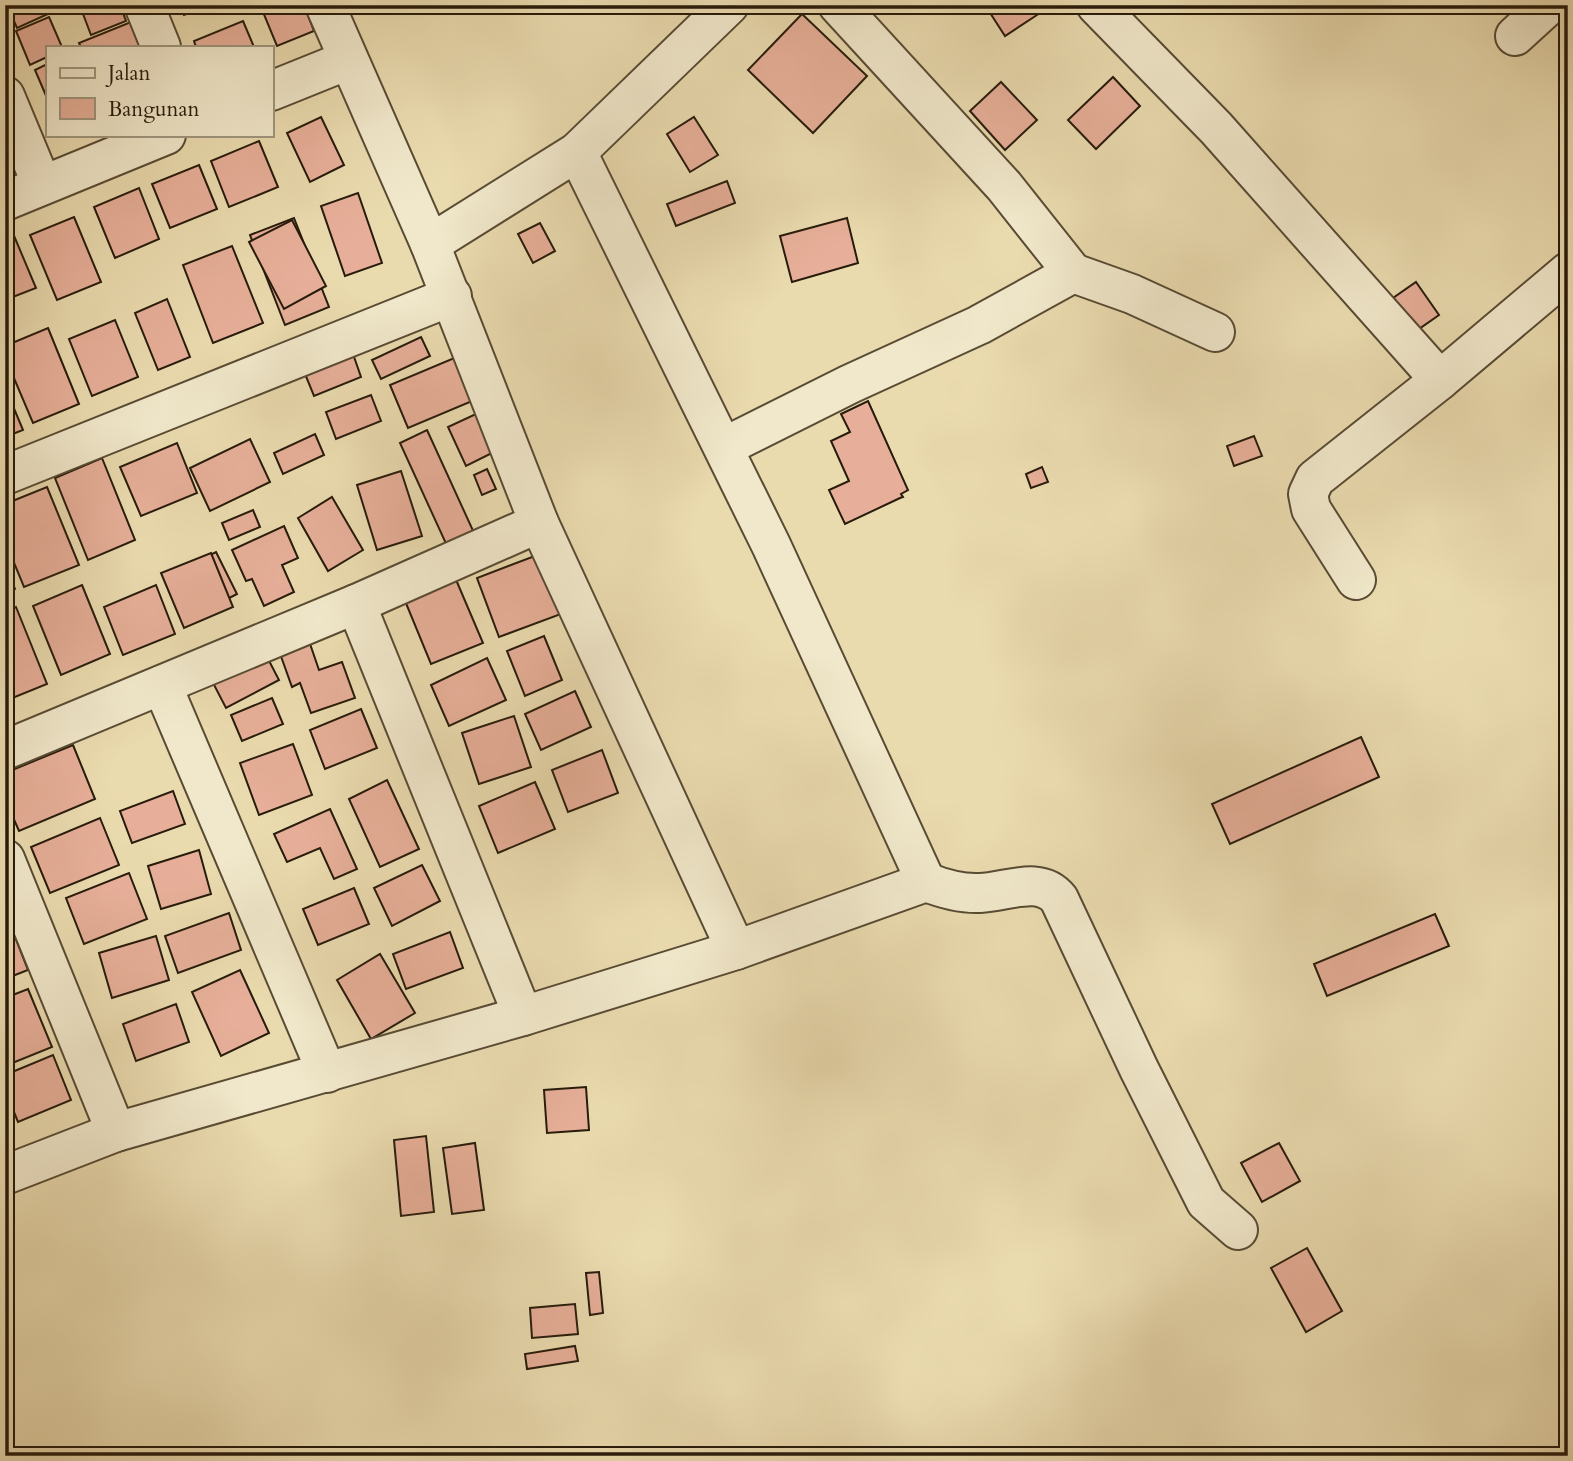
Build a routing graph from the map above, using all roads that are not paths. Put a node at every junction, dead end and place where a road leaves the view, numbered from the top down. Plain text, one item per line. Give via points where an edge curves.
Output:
1 (144, 5) edge
2 (325, 5) edge
3 (729, 5) edge
4 (838, 5) edge
5 (1096, 5) edge
6 (1549, 5) edge
7 (1515, 36) dead end
8 (161, 46) edge
9 (348, 60) junction
10 (273, 90) edge
11 (5, 96) edge
12 (164, 136) edge
13 (577, 152) junction
14 (42, 186) junction
15 (5, 201) edge
16 (430, 244) junction
17 (1568, 272) edge
18 (1073, 273) junction
19 (452, 296) junction
20 (1215, 332) dead end
21 (1440, 380) junction
22 (724, 447) junction
23 (5, 475) edge
24 (539, 523) junction
25 (1356, 580) dead end
26 (356, 604) junction
27 (162, 685) junction
28 (5, 750) edge
29 (5, 859) edge
30 (926, 882) junction
31 (736, 950) junction
32 (523, 1016) junction
33 (327, 1073) junction
34 (116, 1132) junction
35 (5, 1175) edge
36 (1238, 1230) dead end

1 - 8 street
2 - 9 street
3 - 13 street
4 - 18 street via 1004,186
5 - 21 street via 1216,128
6 - 7 street
9 - 10 street
9 - 16 street
11 - 14 street
12 - 14 street
13 - 16 street
13 - 22 street
14 - 15 street
16 - 19 street
17 - 21 street
18 - 20 street
18 - 22 street via 979,325
19 - 23 street
19 - 24 street
21 - 25 street via 1315,479 1308,494 1311,509
22 - 30 street
24 - 26 street
24 - 31 street
26 - 27 street
26 - 32 street
27 - 28 street
27 - 33 street
29 - 34 street
30 - 31 street
30 - 36 street via 950,891 980,894 1033,886 1052,890 1206,1202
31 - 32 street
32 - 33 street
33 - 34 street
34 - 35 street

